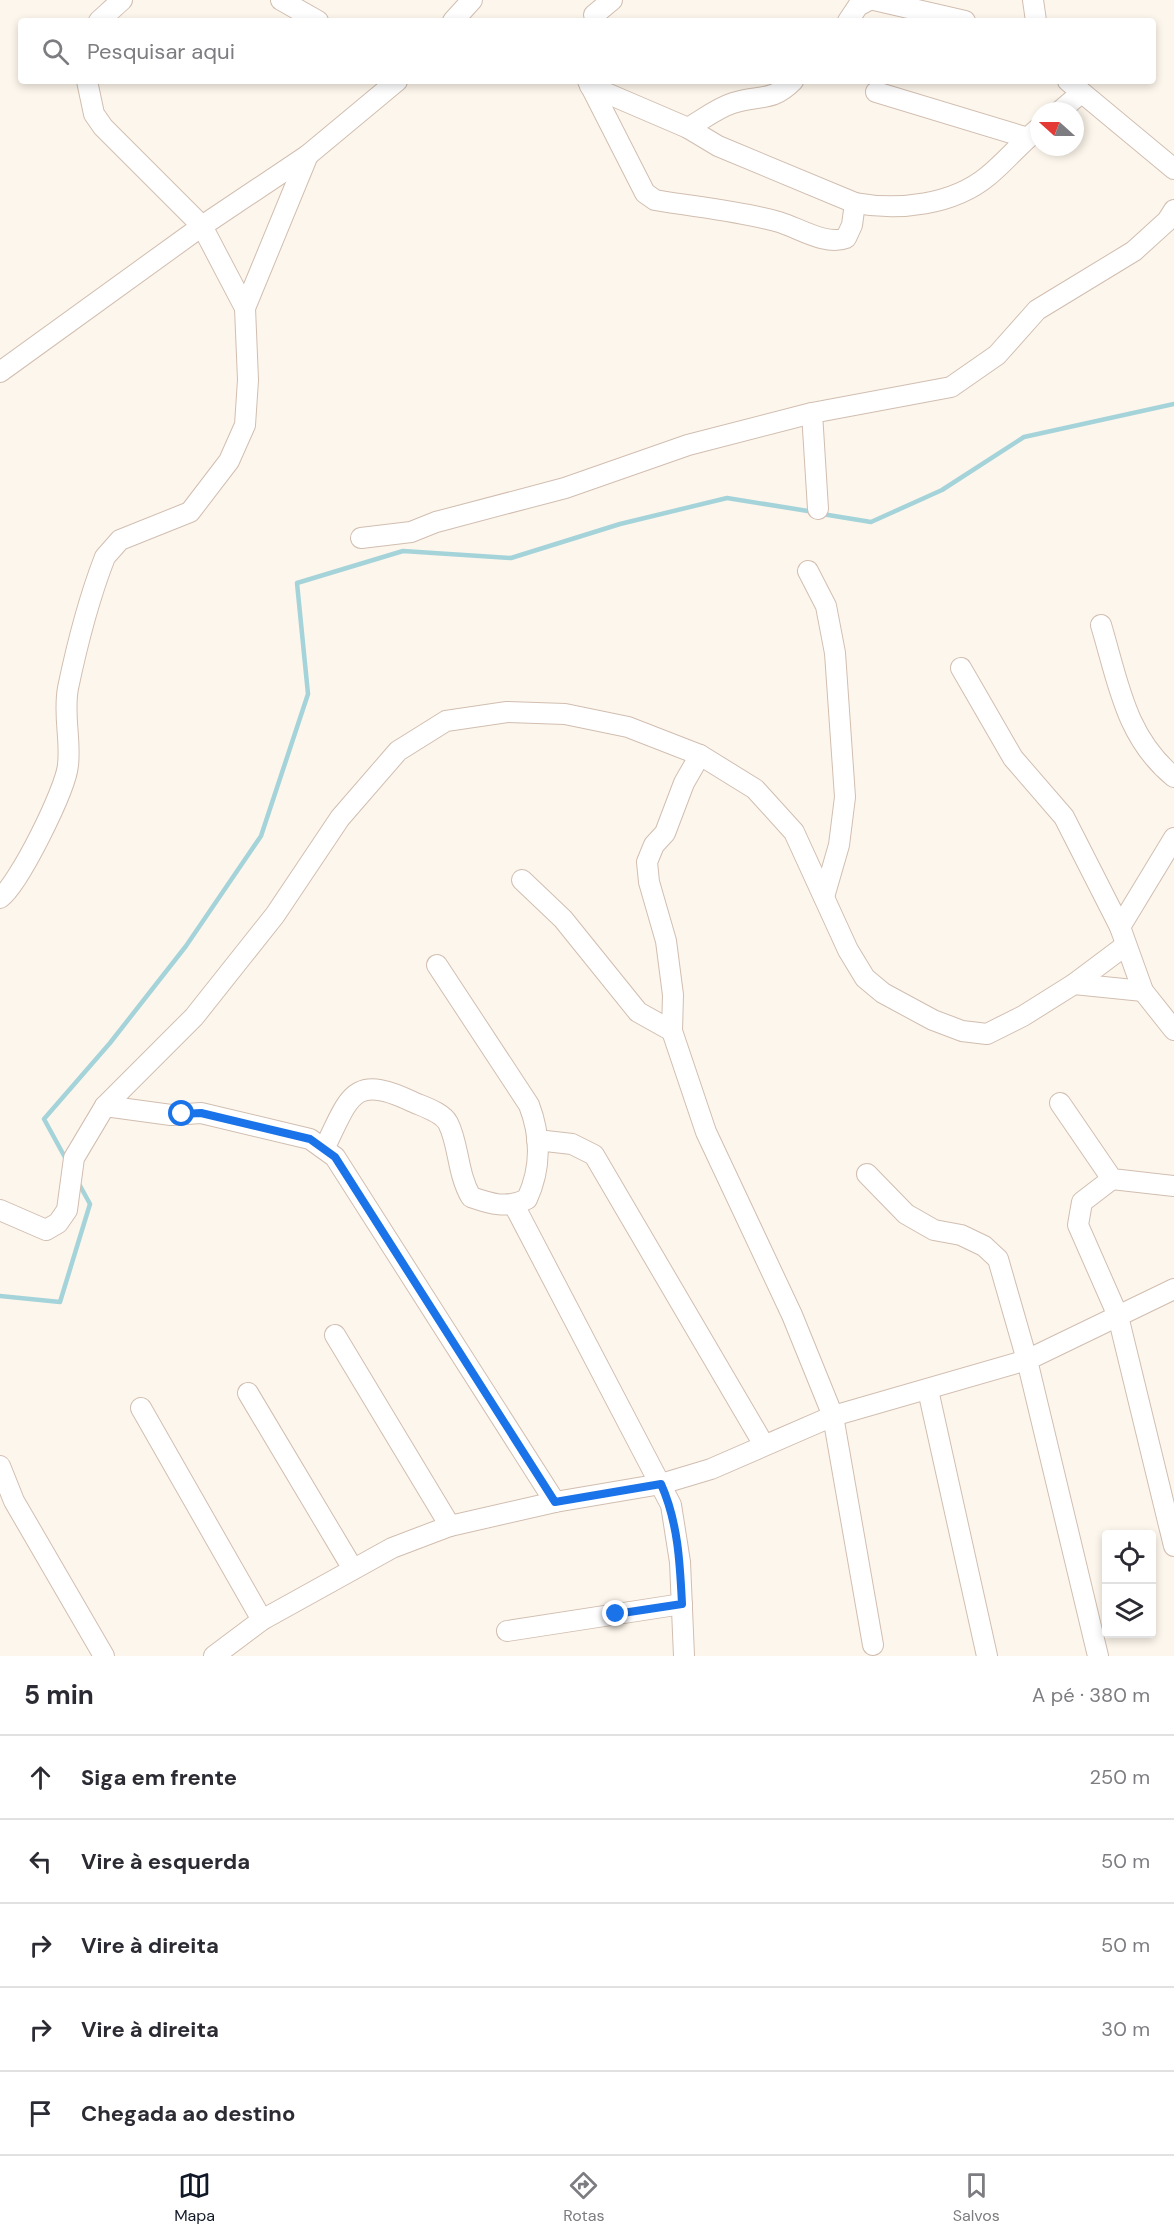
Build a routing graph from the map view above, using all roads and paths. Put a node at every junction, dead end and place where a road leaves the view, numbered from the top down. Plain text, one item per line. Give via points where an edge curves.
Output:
1 (122, 0) edge
2 (281, 0) edge
3 (472, 0) edge
4 (612, 0) edge
5 (869, 0) edge
6 (874, 0) edge
7 (1033, 0) edge
8 (592, 12) edge
9 (102, 18) edge
10 (313, 18) edge
11 (456, 18) edge
12 (850, 18) edge
13 (951, 18) edge
14 (1036, 18) edge
15 (88, 84) edge
16 (393, 84) edge
17 (590, 84) edge
18 (591, 84) edge
19 (790, 84) edge
20 (1075, 87) edge
21 (876, 92) dead end
22 (1066, 102) edge
23 (688, 128) junction
24 (1030, 132) edge
25 (1030, 136) edge
26 (308, 155) junction
27 (1174, 169) edge
28 (855, 203) junction
29 (1174, 210) edge
30 (202, 226) junction
31 (245, 308) junction
32 (0, 372) edge
33 (812, 412) junction
34 (818, 509) dead end
35 (361, 538) dead end
36 (808, 571) dead end
37 (1101, 625) dead end
38 (961, 668) dead end
39 (700, 755) junction
40 (1174, 777) edge
41 (1174, 838) edge
42 (522, 880) dead end
43 (824, 897) junction
44 (0, 898) edge
45 (1123, 936) junction
46 (437, 966) dead end
47 (1074, 984) junction
48 (1143, 991) junction
49 (1174, 1030) edge
50 (672, 1031) junction
51 (1060, 1103) dead end
52 (105, 1106) junction
53 (537, 1140) junction
54 (324, 1147) junction
55 (867, 1174) dead end
56 (1113, 1179) junction
57 (1174, 1186) edge
58 (514, 1205) junction
59 (0, 1210) edge
60 (1174, 1289) edge
61 (1118, 1316) junction
62 (335, 1335) dead end
63 (1028, 1360) junction
64 (928, 1390) junction
65 (248, 1393) dead end
66 (141, 1408) dead end
67 (833, 1416) junction
68 (764, 1445) junction
69 (0, 1466) edge
70 (661, 1484) junction
71 (555, 1502) junction
72 (7, 1504) edge
73 (450, 1526) junction
74 (1174, 1546) edge
75 (353, 1569) junction
76 (682, 1604) junction
77 (262, 1620) junction
78 (507, 1631) dead end
79 (873, 1645) dead end
80 (104, 1656) edge
81 (214, 1656) edge
82 (684, 1656) edge
83 (987, 1656) edge
84 (1098, 1656) edge

1 - 9 street
2 - 10 street
3 - 11 street
4 - 8 street
5 - 12 street via 858,6
6 - 13 street
7 - 14 street
15 - 30 street via 94,114 103,127
16 - 26 street
17 - 28 street via 645,193 655,200 779,222 839,241 846,238 852,225
18 - 23 street
19 - 23 street via 782,93 736,102
20 - 22 street
20 - 27 street
21 - 24 street
23 - 28 street via 718,146
25 - 28 street via 988,177 953,197 932,203
26 - 30 street
26 - 31 street
29 - 33 street via 1134,251 1037,310 998,355 951,387
30 - 31 street
30 - 32 street
31 - 44 street via 245,425 229,461 190,512 120,540 105,557 68,688 66,774 19,876
33 - 34 street
33 - 35 street via 688,445 566,488 411,532
36 - 43 street via 826,606 836,653 845,797 839,845
37 - 40 street via 1130,722 1147,751
38 - 45 street via 1012,758 1064,817
39 - 43 street via 756,789 794,832
39 - 50 street via 684,783 665,833 654,845 647,862 666,941 673,995
39 - 52 street via 628,727 565,714 507,712 446,721 398,751 340,818 274,915 194,1017
41 - 45 street
42 - 50 street via 562,919 638,1012
43 - 47 street via 865,978 883,993 962,1031 987,1034
45 - 47 street
45 - 48 street
46 - 53 street via 529,1104
47 - 48 street
48 - 49 street
50 - 67 street via 706,1132 792,1315
51 - 56 street
52 - 54 street via 171,1115 201,1113 310,1139
52 - 59 street via 74,1158 67,1210 58,1223 46,1230
53 - 58 street via 539,1165 534,1184 526,1199
53 - 68 street via 572,1144 594,1155
54 - 58 street via 345,1106 356,1094 371,1087 389,1090 440,1114 448,1123 471,1197 492,1204
54 - 71 street via 335,1157
55 - 63 street via 906,1214 934,1230 961,1234 998,1259
56 - 57 street
56 - 61 street via 1082,1202 1078,1225
58 - 70 street
60 - 61 street
61 - 63 street
61 - 74 street
62 - 73 street
63 - 64 street
63 - 84 street
64 - 67 street
64 - 83 street
65 - 75 street
66 - 77 street
67 - 68 street
67 - 79 street
68 - 70 street via 711,1469
69 - 72 street
70 - 71 street
70 - 76 street via 673,1517
71 - 73 street
72 - 80 street
73 - 75 street via 392,1548
75 - 77 street
76 - 78 street
76 - 82 street
77 - 81 street

